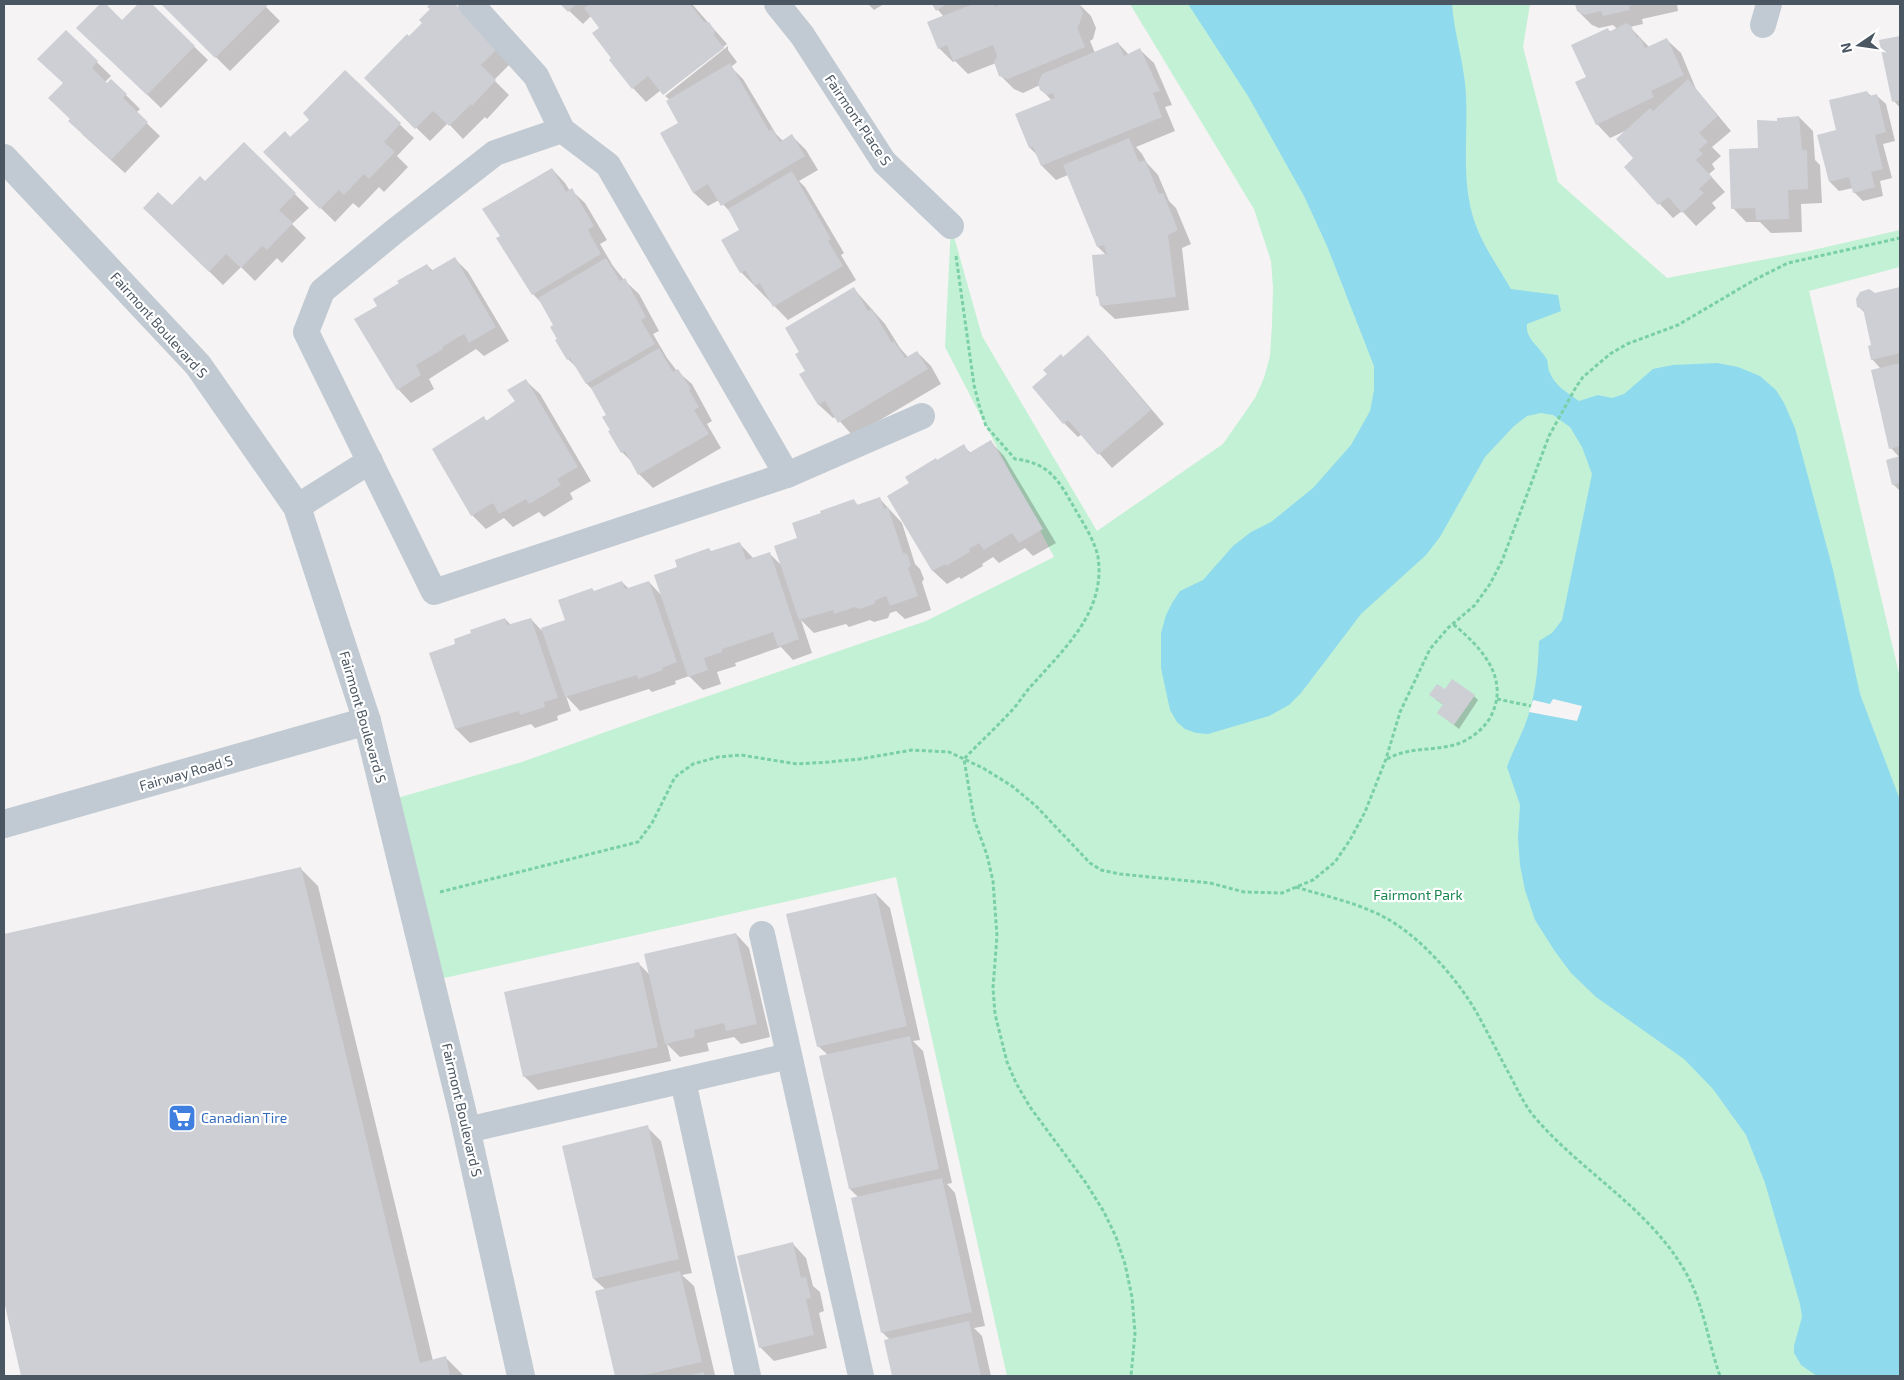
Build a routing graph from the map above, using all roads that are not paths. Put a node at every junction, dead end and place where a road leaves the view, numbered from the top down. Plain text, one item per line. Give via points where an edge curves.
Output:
1 (471, 4) edge
2 (777, 4) edge
3 (562, 130) junction
4 (4, 158) edge
5 (951, 226) road end
6 (922, 416) dead end
7 (370, 461) junction
8 (786, 475) junction
9 (297, 507) junction
10 (367, 721) junction
11 (4, 824) edge
12 (762, 934) dead end
13 (789, 1056) junction
14 (683, 1081) junction
15 (467, 1130) junction
16 (521, 1376) edge
17 (748, 1376) edge
18 (862, 1376) edge

1 - 3 street via 536,76
2 - 5 street, Fairmont Place S via 802,35 884,162
3 - 7 street via 495,152 322,291 306,332
3 - 8 street via 608,166
4 - 9 street, Fairmont Boulevard S via 198,365
6 - 8 street
7 - 8 street via 434,592
7 - 9 street
9 - 10 street, Fairmont Boulevard S
10 - 11 street, Fairway Road S
10 - 15 street, Fairmont Boulevard S
12 - 13 street
13 - 14 street
13 - 18 street
14 - 15 street
14 - 17 street
15 - 16 street, Fairmont Boulevard S

